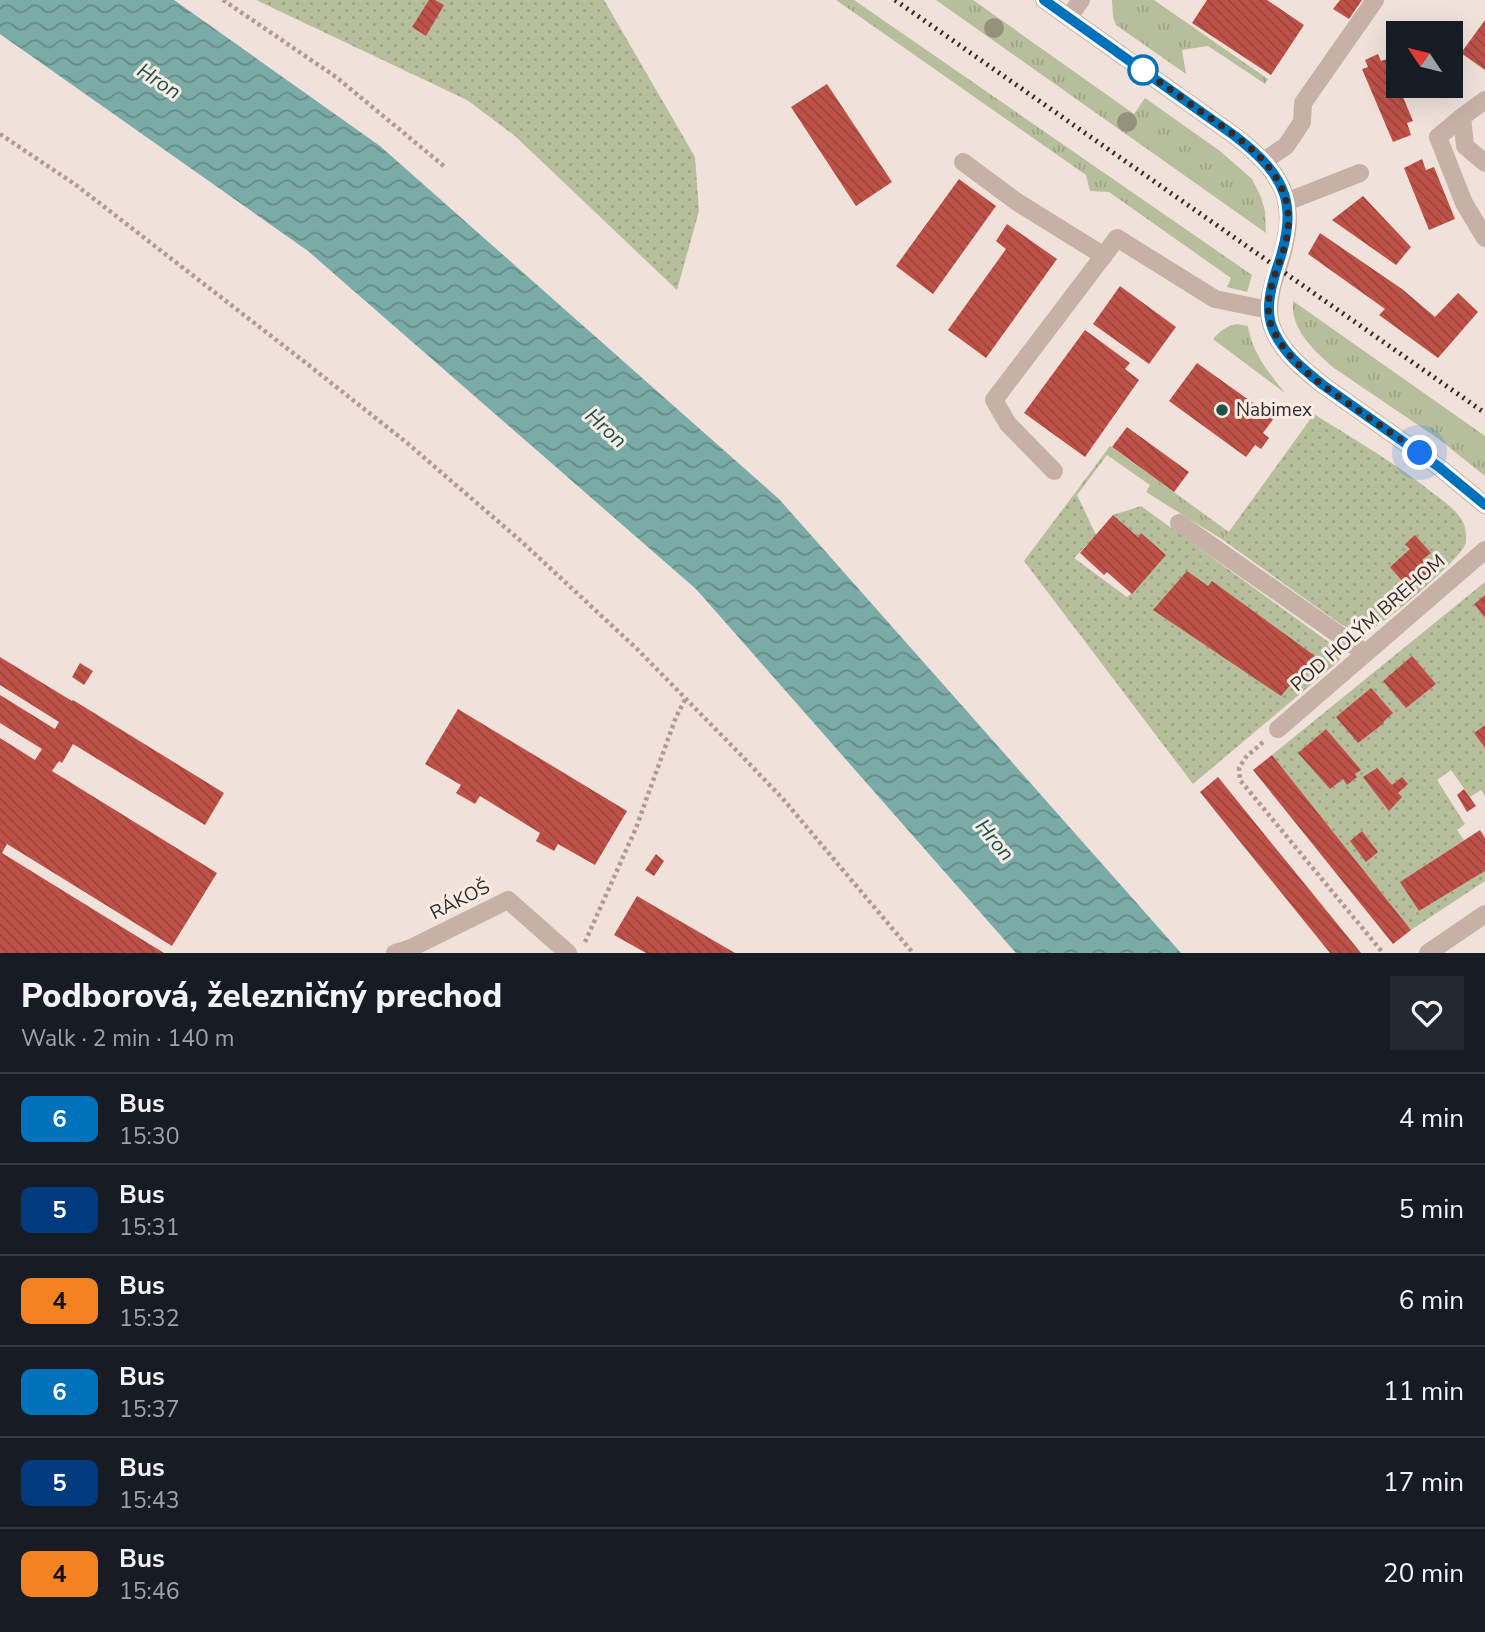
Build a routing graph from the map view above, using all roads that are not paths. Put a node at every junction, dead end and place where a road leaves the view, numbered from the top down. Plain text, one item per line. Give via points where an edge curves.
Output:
1 (1044, 0) edge
2 (1081, 0) edge
3 (1375, 0) edge
4 (1069, 17) junction
5 (1485, 100) edge
6 (1462, 117) junction
7 (1264, 160) junction
8 (963, 162) dead end
9 (1485, 163) edge
10 (1360, 173) dead end
11 (1286, 202) junction
12 (1485, 238) edge
13 (1104, 256) junction
14 (1269, 310) junction
15 (1054, 471) dead end
16 (1485, 505) edge
17 (1179, 523) dead end
18 (1485, 550) edge
19 (1365, 653) junction
20 (1278, 729) road end
21 (1485, 914) edge
22 (395, 953) edge
23 (568, 953) edge
24 (1428, 953) edge

1 - 4 street
2 - 4 street
3 - 7 street via 1303,103 1302,122 1286,146
4 - 7 street
5 - 6 street
6 - 9 street via 1465,146
6 - 12 street via 1438,137 1464,203
7 - 11 street
8 - 13 street
10 - 11 street
11 - 14 street via 1288,226
13 - 14 street via 1117,238 1215,299
13 - 15 street via 994,400 1008,424
14 - 16 street via 1271,325 1283,346 1306,371
17 - 19 street
18 - 19 street, POD HOLÝM BREHOM
19 - 20 street, POD HOLÝM BREHOM
21 - 24 street
22 - 23 street, RÁKOŠ via 508,900

